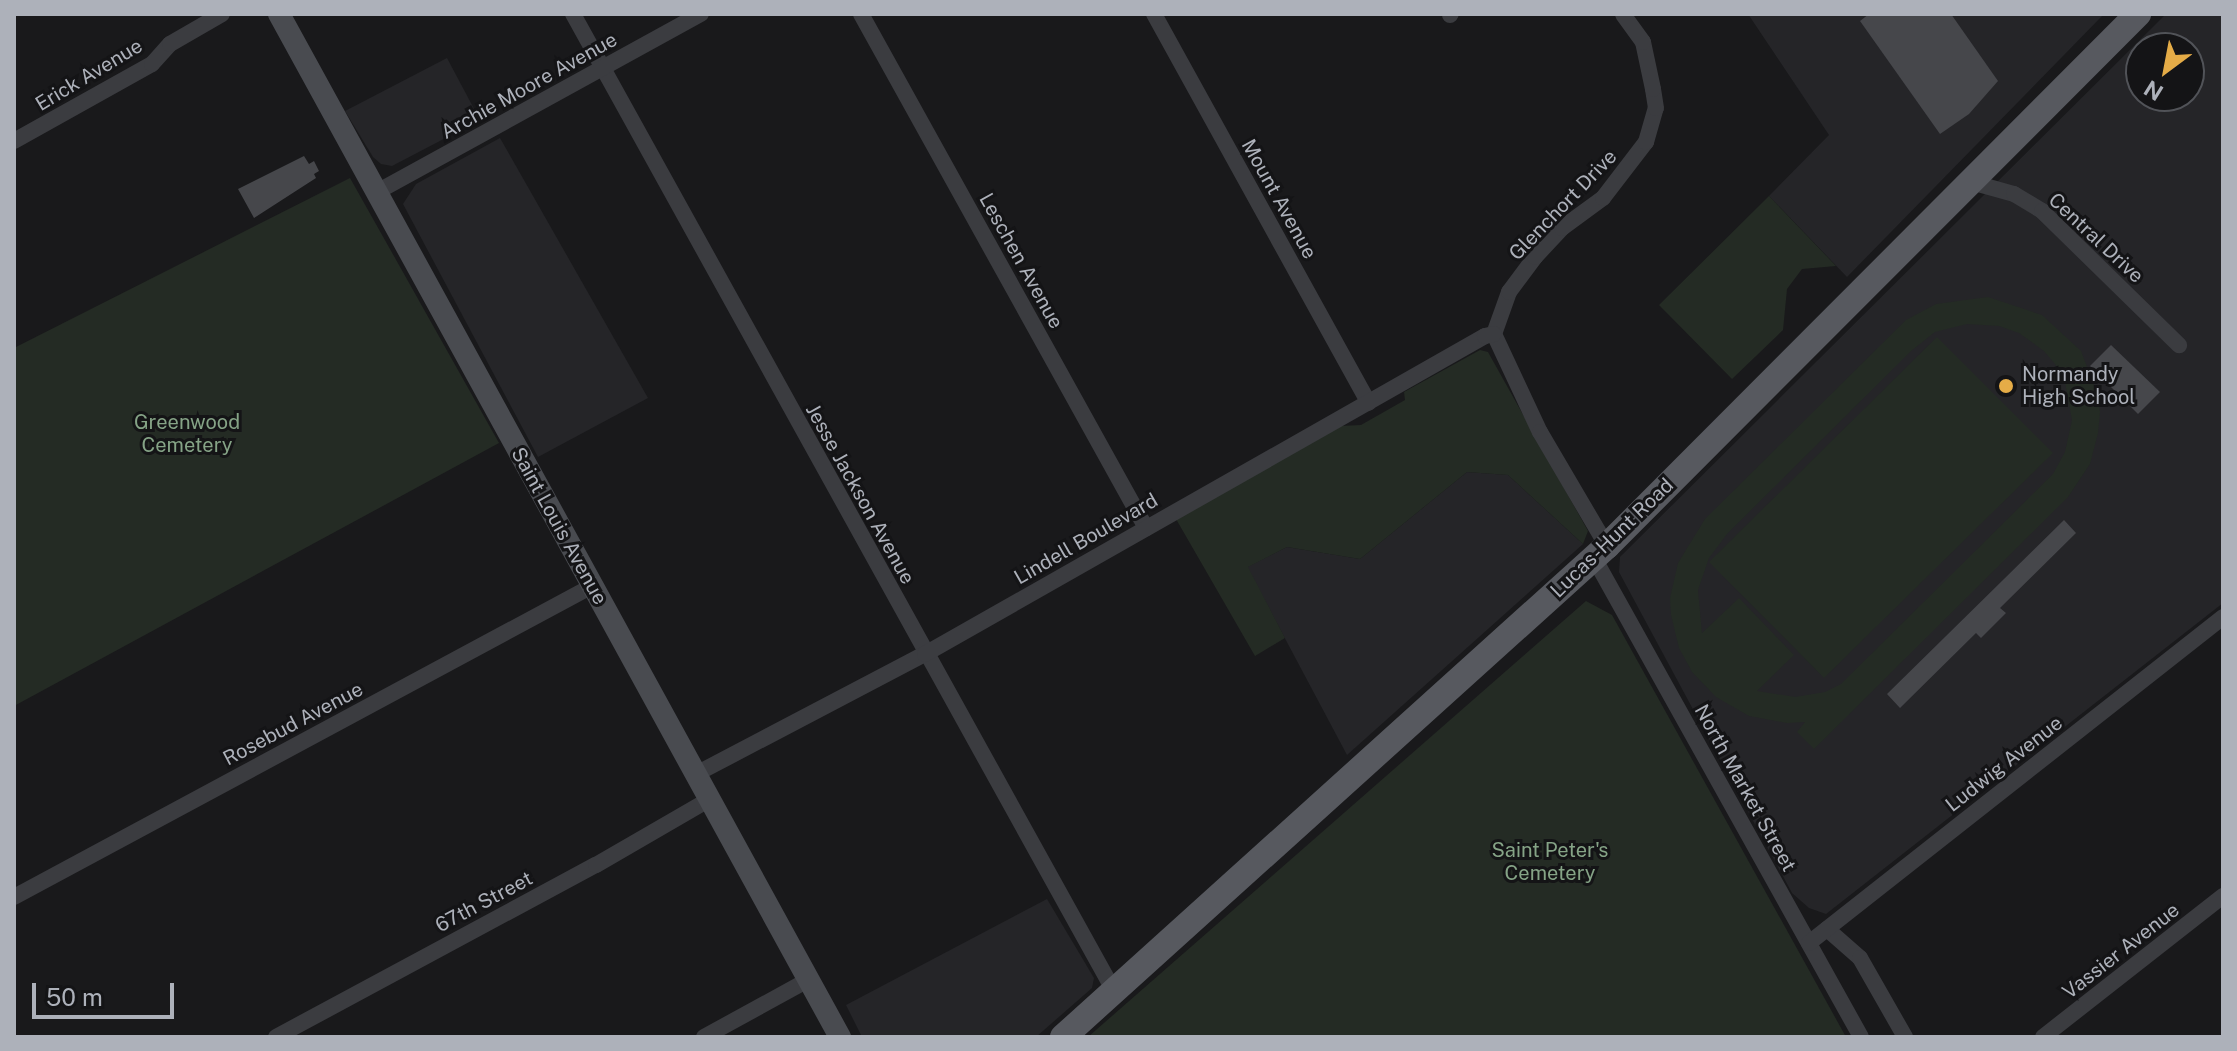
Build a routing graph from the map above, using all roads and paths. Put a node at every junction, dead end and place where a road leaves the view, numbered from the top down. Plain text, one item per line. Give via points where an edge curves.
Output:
1 (222, 14) edge
2 (279, 14) edge
3 (573, 14) edge
4 (701, 14) edge
5 (861, 14) edge
6 (1154, 14) edge
7 (1623, 14) edge
8 (2138, 14) edge
9 (603, 68) junction
10 (14, 141) edge
11 (1971, 182) junction
12 (375, 193) junction
13 (1494, 334) junction
14 (2179, 345) dead end
15 (1369, 403) junction
16 (1146, 528) junction
17 (1601, 552) junction
18 (592, 586) junction
19 (2223, 617) edge
20 (925, 654) junction
21 (696, 774) junction
22 (710, 799) junction
23 (2223, 896) edge
24 (14, 897) edge
25 (1827, 929) junction
26 (1809, 943) junction
27 (808, 980) junction
28 (1114, 991) junction
29 (276, 1037) edge
30 (704, 1037) edge
31 (840, 1037) edge
32 (1063, 1037) edge
33 (1861, 1037) edge
34 (1905, 1037) edge
35 (2043, 1037) edge

1 - 10 street, Erick Avenue via 170,44 152,64
2 - 12 street, Saint Louis Avenue
3 - 9 street, Jesse Jackson Avenue
4 - 9 street, Archie Moore Avenue
5 - 16 street, Leschen Avenue
6 - 15 street, Mount Avenue
7 - 13 street, Glenchort Drive via 1643,42 1653,89 1656,108 1646,142 1603,198 1562,228 1535,257 1509,292
8 - 11 main road, Lucas-Hunt Road
9 - 12 street, Archie Moore Avenue
9 - 20 street, Jesse Jackson Avenue
11 - 14 street, Central Drive via 2014,194 2042,211
11 - 17 main road, Lucas-Hunt Road
12 - 18 street, Saint Louis Avenue
13 - 15 street, Lindell Boulevard
13 - 17 street, North Market Street
15 - 16 street, Lindell Boulevard
16 - 20 street, Lindell Boulevard
17 - 26 street, North Market Street
17 - 28 main road, Lucas-Hunt Road
18 - 21 street, Saint Louis Avenue
18 - 24 street, Rosebud Avenue
19 - 25 street, Ludwig Avenue
20 - 21 street, Lindell Boulevard
20 - 28 street, Jesse Jackson Avenue
21 - 22 street, Saint Louis Avenue
22 - 27 street, Saint Louis Avenue
22 - 29 street, 67th Street
23 - 35 street, Vassier Avenue
25 - 26 street, Ludwig Avenue
25 - 34 street via 1860,958
26 - 33 street, North Market Street
27 - 30 street
27 - 31 street, Saint Louis Avenue
28 - 32 main road, Lucas-Hunt Road

